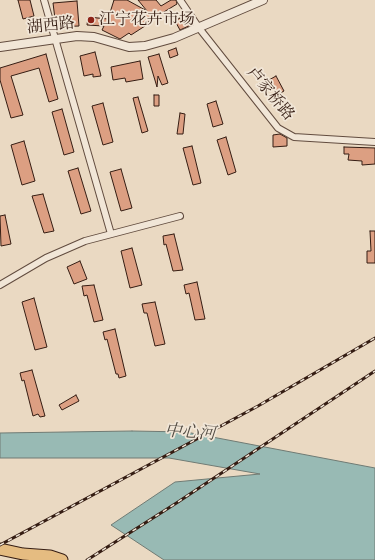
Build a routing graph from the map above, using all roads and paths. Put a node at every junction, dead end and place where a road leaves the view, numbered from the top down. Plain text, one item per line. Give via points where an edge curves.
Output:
1 (44, 0) edge
2 (180, 0) edge
3 (263, 0) edge
4 (199, 28) junction
5 (54, 38) junction
6 (0, 47) edge
7 (375, 142) edge
8 (180, 216) dead end
9 (111, 234) junction
10 (0, 285) edge
11 (0, 549) edge
12 (62, 560) edge

1 - 5 street
2 - 4 street, 卢家桥路
3 - 4 street, 湖西路
4 - 5 street, 湖西路 via 145,46 129,47 94,37
4 - 7 street, 卢家桥路 via 278,128 285,133 294,137
5 - 6 street, 湖西路
5 - 9 street
8 - 9 street
9 - 10 street via 85,241 46,258
11 - 12 highway

